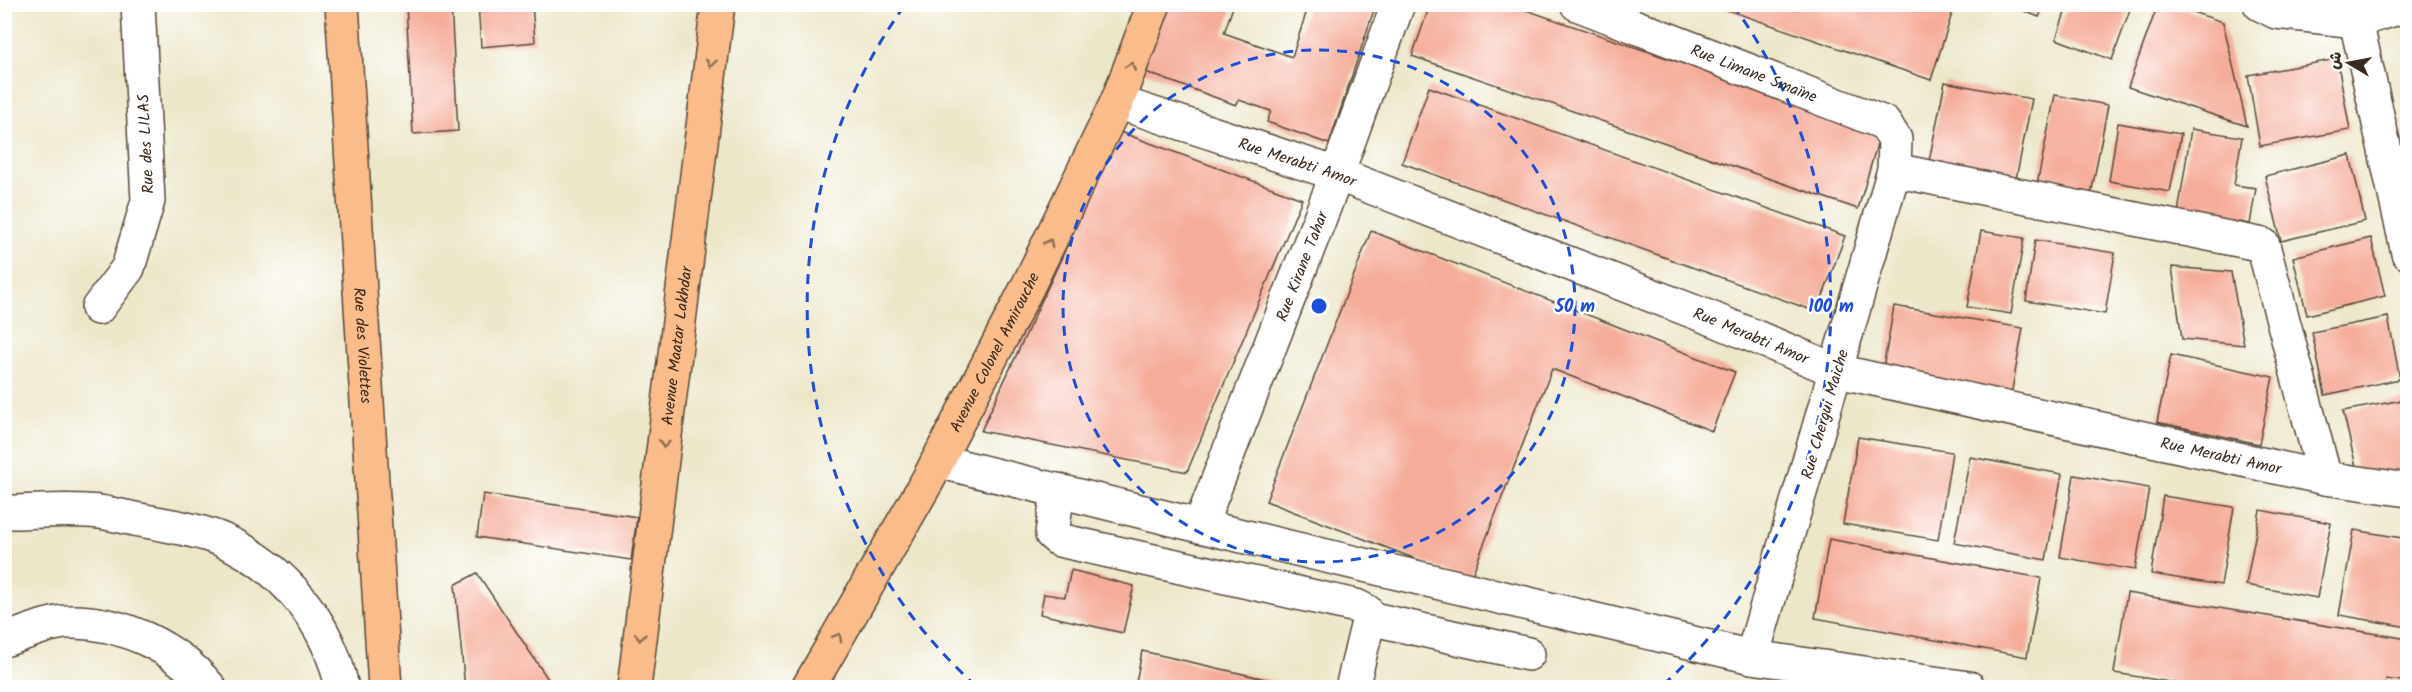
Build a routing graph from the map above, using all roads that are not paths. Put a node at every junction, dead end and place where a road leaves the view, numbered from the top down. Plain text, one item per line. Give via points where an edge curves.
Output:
1 (138, 4) edge
2 (342, 4) edge
3 (718, 4) edge
4 (1154, 4) edge
5 (1398, 4) edge
6 (1577, 4) edge
7 (2408, 4) edge
8 (2271, 7) edge
9 (2356, 21) junction
10 (1117, 102) junction
11 (1894, 170) junction
12 (1337, 174) junction
13 (2408, 253) edge
14 (98, 308) dead end
15 (1837, 371) junction
16 (938, 461) junction
17 (2325, 478) junction
18 (1058, 490) junction
19 (2408, 490) edge
20 (4, 512) edge
21 (1200, 526) junction
22 (1369, 618) junction
23 (4, 640) edge
24 (1528, 654) dead end
25 (1752, 657) junction
26 (210, 687) edge
27 (342, 687) edge
28 (385, 687) edge
29 (634, 687) edge
30 (808, 687) edge
31 (1352, 687) edge
32 (1969, 687) edge

1 - 14 street, Rue des LILAS via 148,201 128,268
2 - 28 main road, Rue des Violettes
3 -> 29 main road, Avenue Maatar Lakhdar
10 -> 4 main road, Avenue Colonel Amirouche
5 - 12 street, Rue Kirane Tahar
6 - 11 street, Rue Limane Smaïne via 1884,123 1895,138
7 - 9 street
8 - 9 street
9 - 13 street
10 - 12 street, Rue Merabti Amor
16 -> 10 main road, Avenue Colonel Amirouche
11 - 15 street, Rue Chergui Maiche
11 - 17 street via 2263,245
12 - 15 street, Rue Merabti Amor
12 - 21 street, Rue Kirane Tahar
15 - 17 street, Rue Merabti Amor
15 - 25 street, Rue Chergui Maiche
16 - 18 street
30 -> 16 main road, Avenue Colonel Amirouche
17 - 19 street, Rue Merabti Amor
18 - 21 street
18 - 22 street via 1052,534 1059,540 1356,606 1366,611
20 - 27 street via 88,510 219,539 258,560 292,589 318,624 337,664
21 - 25 street
22 - 24 street
22 - 31 street
23 - 26 street via 65,621 102,625 138,635 171,652
25 - 32 street

